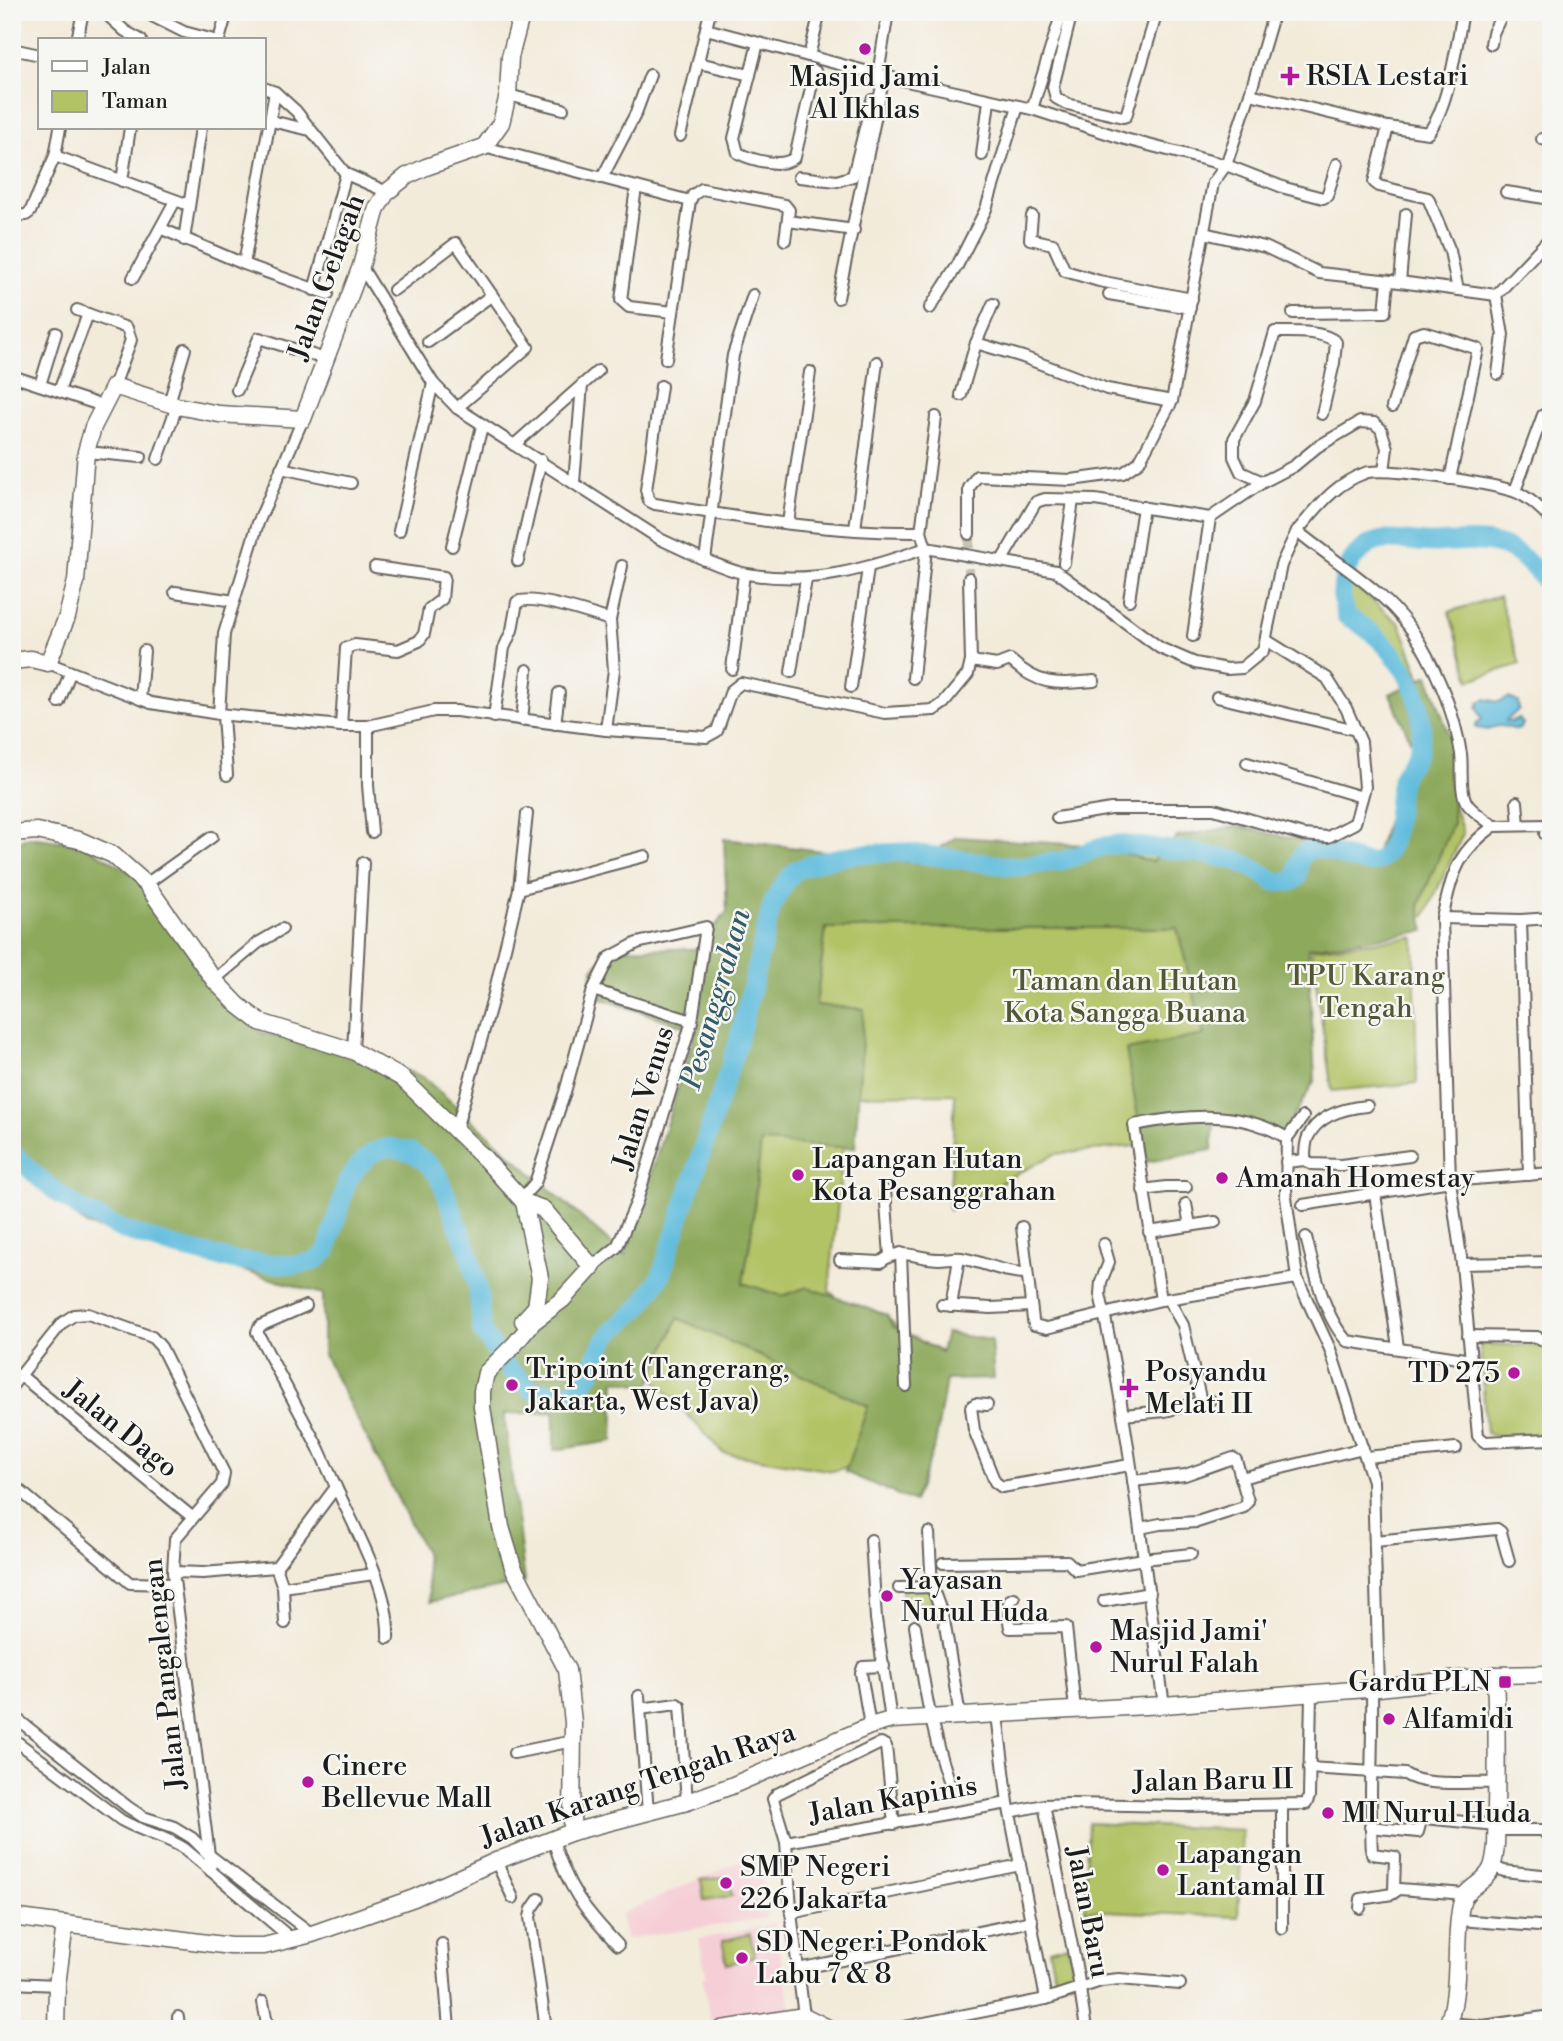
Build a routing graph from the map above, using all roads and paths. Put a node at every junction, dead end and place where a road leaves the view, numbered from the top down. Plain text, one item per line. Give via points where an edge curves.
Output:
1 (83, 12) edge
2 (227, 12) edge
3 (522, 12) edge
4 (710, 12) edge
5 (820, 12) edge
6 (888, 12) edge
7 (1062, 12) edge
8 (1072, 12) edge
9 (1157, 12) edge
10 (1274, 12) edge
11 (1463, 12) edge
12 (1503, 12) edge
13 (107, 13) edge
14 (146, 13) edge
15 (706, 29) junction
16 (77, 38) edge
17 (137, 38) edge
18 (208, 38) edge
19 (218, 38) edge
20 (758, 43) junction
21 (1491, 44) dead end
22 (12, 49) edge
23 (38, 55) edge
24 (809, 56) junction
25 (703, 64) dead end
26 (815, 71) dead end
27 (650, 75) dead end
28 (750, 75) junction
29 (881, 75) junction
30 (270, 90) edge
31 (1250, 94) junction
32 (508, 95) junction
33 (989, 101) junction
34 (1018, 106) junction
35 (563, 109) dead end
36 (1032, 109) junction
37 (271, 121) junction
38 (1388, 127) junction
39 (60, 130) edge
40 (131, 130) edge
41 (201, 130) edge
42 (310, 130) junction
43 (680, 135) dead end
44 (484, 147) junction
45 (982, 155) dead end
46 (55, 156) junction
47 (1336, 164) dead end
48 (1226, 165) junction
49 (346, 174) junction
50 (799, 177) dead end
51 (603, 178) junction
52 (122, 181) junction
53 (636, 187) junction
54 (387, 192) junction
55 (1506, 192) dead end
56 (1551, 198) edge
57 (176, 201) junction
58 (690, 201) junction
59 (189, 205) junction
60 (1406, 215) dead end
61 (12, 216) edge
62 (1032, 216) dead end
63 (788, 220) junction
64 (162, 229) junction
65 (854, 230) junction
66 (1204, 233) junction
67 (1551, 237) edge
68 (184, 240) junction
69 (785, 240) dead end
70 (244, 264) junction
71 (361, 266) junction
72 (133, 278) dead end
73 (1388, 281) junction
74 (1400, 282) junction
75 (314, 290) junction
76 (394, 290) dead end
77 (1458, 290) junction
78 (1109, 293) dead end
79 (328, 294) dead end
80 (492, 295) junction
81 (754, 295) dead end
82 (1496, 295) junction
83 (838, 298) dead end
84 (993, 304) dead end
85 (1191, 304) junction
86 (930, 308) dead end
87 (673, 312) junction
88 (1293, 313) dead end
89 (57, 333) dead end
90 (428, 342) dead end
91 (976, 343) junction
92 (185, 349) dead end
93 (325, 359) junction
94 (666, 359) dead end
95 (877, 362) dead end
96 (598, 371) dead end
97 (810, 372) dead end
98 (1497, 374) dead end
99 (12, 376) edge
100 (433, 383) junction
101 (40, 385) junction
102 (582, 385) junction
103 (114, 386) junction
104 (661, 386) dead end
105 (237, 390) dead end
106 (59, 391) junction
107 (961, 395) dead end
108 (1172, 401) junction
109 (173, 404) junction
110 (103, 406) junction
111 (1392, 407) dead end
112 (457, 408) junction
113 (1322, 414) dead end
114 (1543, 415) dead end
115 (936, 418) dead end
116 (303, 419) junction
117 (482, 426) junction
118 (514, 444) junction
119 (86, 452) junction
120 (141, 457) dead end
121 (159, 459) dead end
122 (541, 460) junction
123 (281, 468) junction
124 (1384, 471) junction
125 (1450, 479) junction
126 (574, 482) junction
127 (1263, 482) junction
128 (351, 483) dead end
129 (1515, 491) junction
130 (1073, 500) junction
131 (1143, 507) junction
132 (711, 517) junction
133 (1210, 518) junction
134 (1551, 520) edge
135 (788, 523) junction
136 (855, 529) junction
137 (399, 531) dead end
138 (1297, 531) junction
139 (920, 532) junction
140 (969, 534) tunnel mouth
141 (452, 546) dead end
142 (926, 548) junction
143 (706, 556) junction
144 (1002, 560) junction
145 (518, 561) dead end
146 (1064, 563) dead end
147 (622, 566) dead end
148 (375, 567) dead end
149 (868, 569) junction
150 (744, 574) junction
151 (969, 578) tunnel mouth
152 (806, 579) junction
153 (175, 592) dead end
154 (1129, 600) dead end
155 (234, 601) junction
156 (610, 620) junction
157 (1193, 636) dead end
158 (1266, 640) junction
159 (144, 652) dead end
160 (971, 660) junction
161 (12, 661) edge
162 (48, 663) junction
163 (732, 669) dead end
164 (527, 670) dead end
165 (791, 672) dead end
166 (70, 673) junction
167 (913, 678) dead end
168 (1094, 681) dead end
169 (851, 687) dead end
170 (559, 693) dead end
171 (1217, 697) dead end
172 (140, 699) junction
173 (59, 702) dead end
174 (221, 715) junction
175 (494, 717) junction
176 (522, 720) junction
177 (555, 724) junction
178 (341, 726) junction
179 (368, 726) junction
180 (606, 730) junction
181 (1356, 730) junction
182 (1247, 762) dead end
183 (227, 775) dead end
184 (1362, 797) junction
185 (1517, 802) dead end
186 (527, 814) dead end
187 (1057, 818) dead end
188 (1519, 825) junction
189 (1494, 826) junction
190 (1549, 831) edge
191 (372, 832) dead end
192 (12, 834) edge
193 (212, 837) dead end
194 (645, 856) dead end
195 (363, 863) dead end
196 (146, 884) junction
197 (519, 889) junction
198 (1442, 918) junction
199 (1551, 918) edge
200 (1521, 920) junction
201 (282, 929) dead end
202 (214, 980) junction
203 (593, 990) junction
204 (692, 1021) junction
205 (353, 1051) junction
206 (1367, 1106) dead end
207 (1303, 1117) dead end
208 (456, 1130) junction
209 (1287, 1138) junction
210 (1410, 1156) dead end
211 (1304, 1160) junction
212 (1286, 1162) junction
213 (1551, 1173) edge
214 (1529, 1175) junction
215 (1450, 1181) junction
216 (1186, 1187) dead end
217 (885, 1191) dead end
218 (1143, 1191) junction
219 (1375, 1194) junction
220 (522, 1200) junction
221 (1186, 1204) dead end
222 (1303, 1205) dead end
223 (1215, 1222) dead end
224 (1191, 1225) junction
225 (1022, 1227) dead end
226 (1149, 1231) junction
227 (1306, 1237) dead end
228 (1104, 1244) dead end
229 (896, 1254) junction
230 (959, 1258) junction
231 (841, 1260) dead end
232 (1551, 1262) edge
233 (1462, 1264) junction
234 (592, 1267) junction
235 (1026, 1273) junction
236 (1297, 1279) junction
237 (1165, 1299) junction
238 (306, 1306) dead end
239 (1031, 1306) junction
240 (1104, 1312) junction
241 (1468, 1336) junction
242 (510, 1342) junction
243 (1551, 1344) edge
244 (1398, 1347) junction
245 (1471, 1360) junction
246 (20, 1375) junction
247 (12, 1386) edge
248 (906, 1386) dead end
249 (987, 1405) dead end
250 (1123, 1415) junction
251 (1551, 1439) edge
252 (1456, 1448) dead end
253 (1365, 1453) junction
254 (1130, 1465) junction
255 (1241, 1478) junction
256 (1133, 1481) junction
257 (12, 1484) edge
258 (336, 1488) junction
259 (192, 1517) junction
260 (1140, 1528) junction
261 (929, 1533) dead end
262 (871, 1540) dead end
263 (1375, 1541) junction
264 (1191, 1554) dead end
265 (1144, 1559) junction
266 (1510, 1561) dead end
267 (943, 1563) dead end
268 (276, 1567) junction
269 (173, 1572) junction
270 (374, 1574) junction
271 (173, 1584) junction
272 (283, 1587) junction
273 (932, 1587) junction
274 (899, 1588) dead end
275 (1150, 1593) junction
276 (1014, 1598) dead end
277 (1104, 1601) dead end
278 (285, 1623) dead end
279 (915, 1626) dead end
280 (388, 1638) dead end
281 (884, 1666) junction
282 (1551, 1674) edge
283 (1495, 1675) junction
284 (1376, 1689) junction
285 (1311, 1694) junction
286 (639, 1696) dead end
287 (1164, 1705) junction
288 (640, 1709) junction
289 (1075, 1709) junction
290 (997, 1715) junction
291 (12, 1716) edge
292 (960, 1716) junction
293 (931, 1717) junction
294 (891, 1720) junction
295 (870, 1726) junction
296 (12, 1738) edge
297 (573, 1741) junction
298 (514, 1753) dead end
299 (1309, 1768) junction
300 (1373, 1772) junction
301 (949, 1783) dead end
302 (1497, 1783) junction
303 (687, 1802) junction
304 (1282, 1804) junction
305 (1044, 1805) junction
306 (1009, 1807) junction
307 (648, 1812) junction
308 (894, 1824) junction
309 (572, 1826) junction
310 (1370, 1827) junction
311 (1496, 1827) junction
312 (1551, 1835) edge
313 (553, 1840) junction
314 (786, 1842) junction
315 (208, 1854) junction
316 (496, 1861) junction
317 (1020, 1865) junction
318 (1492, 1866) junction
319 (211, 1871) junction
320 (1551, 1876) edge
321 (1394, 1891) junction
322 (1466, 1894) junction
323 (513, 1898) dead end
324 (539, 1899) dead end
325 (1360, 1908) dead end
326 (791, 1913) junction
327 (12, 1917) edge
328 (1459, 1920) junction
329 (1032, 1922) junction
330 (65, 1924) junction
331 (1551, 1927) edge
332 (1282, 1928) dead end
333 (312, 1934) junction
334 (293, 1940) junction
335 (442, 1944) dead end
336 (618, 1945) dead end
337 (798, 1969) junction
338 (12, 1983) edge
339 (1180, 1984) dead end
340 (57, 1985) junction
341 (1080, 1987) junction
342 (1046, 1999) junction
343 (263, 2002) dead end
344 (804, 2015) junction
345 (1551, 2016) edge
346 (1447, 2026) edge
347 (915, 2027) edge
348 (56, 2029) edge
349 (268, 2029) edge
350 (449, 2029) edge
351 (546, 2029) edge
352 (722, 2029) edge
353 (830, 2029) edge
354 (894, 2029) edge
355 (1086, 2029) edge

1 - 16 street
2 - 19 street
3 - 32 street via 510,57
4 - 15 street
5 - 24 street
6 - 29 street
7 - 36 street
8 - 9 street via 1053,87 1055,98 1124,117
10 - 31 street
11 - 38 street via 1436,123 1428,133 1420,134
12 - 21 street
13 - 17 street
14 - 18 street via 184,33
15 - 20 street
15 - 43 street
20 - 24 street
20 - 28 street
22 - 23 street
24 - 29 street
25 - 28 street
26 - 28 street via 795,157 783,164 743,155 735,146
27 - 51 street
29 - 33 street
29 - 50 street via 853,176 836,181
29 - 65 street
30 - 37 street
30 - 42 street via 296,111
31 - 38 street
31 - 48 street
32 - 35 street
32 - 44 street via 501,123
33 - 34 street
33 - 45 street
34 - 36 street
34 - 86 street via 986,209
36 - 48 street
37 - 42 street
37 - 70 street
38 - 77 street via 1374,182 1428,198 1450,251
39 - 46 street
40 - 52 street
41 - 59 street
42 - 49 street
44 - 51 street
44 - 54 street, Jalan Gelagah via 407,176
46 - 52 street
46 - 61 street via 30,212
47 - 48 street via 1324,198
48 - 66 street via 1213,183
49 - 54 street
49 - 75 street
51 - 53 street
52 - 57 street
53 - 58 street
53 - 87 street via 621,300 629,307
54 - 71 street, Jalan Gelagah via 377,208
55 - 56 street
57 - 59 street
57 - 64 street
58 - 63 street via 702,189 785,205
58 - 87 street
59 - 68 street
60 - 74 street
62 - 85 street via 1030,239 1053,244 1065,271
63 - 65 street
63 - 69 street
64 - 68 street
64 - 72 street
65 - 83 street
66 - 73 street via 1265,247 1319,274
66 - 85 street
67 - 82 street
68 - 70 street
70 - 75 street
71 - 93 street, Jalan Gelagah
71 - 100 street
73 - 74 street
73 - 88 street via 1384,312
74 - 77 street
75 - 79 street
76 - 80 street via 456,243
77 - 82 street
78 - 85 street
80 - 90 street
80 - 112 street via 528,347
81 - 132 street via 733,355
82 - 98 street via 1503,335
84 - 91 street
85 - 108 street
87 - 94 street
89 - 101 street
91 - 107 street
91 - 108 street via 1107,389
92 - 109 street
93 - 105 street via 259,338
93 - 116 street, Jalan Gelagah
95 - 136 street
96 - 102 street
97 - 135 street
99 - 101 street
100 - 112 street
100 - 137 street
101 - 106 street
102 - 118 street
102 - 126 street
103 - 106 street via 132,336 127,328 83,312
103 - 109 street
103 - 110 street
104 - 132 street via 646,496 655,504
106 - 110 street
108 - 140 street via 1139,462 1123,473 1071,480 977,476 969,488
109 - 116 street via 219,414
109 - 121 street
110 - 119 street
111 - 125 street via 1414,335 1424,332 1478,349
112 - 117 street
113 - 127 street via 1336,342 1301,332 1275,332 1255,401 1234,439 1234,457 1241,472
114 - 129 street
115 - 139 street
116 - 123 street
117 - 118 street
117 - 141 street
118 - 122 street
119 - 120 street
119 - 162 street via 76,581
122 - 126 street
122 - 145 street
123 - 128 street
123 - 155 street
124 - 125 street
124 - 127 street via 1387,448 1381,429 1360,422
124 - 138 street via 1368,471 1336,487
125 - 129 street
126 - 143 street via 660,539
127 - 133 street
129 - 134 street
130 - 131 street
130 - 144 street via 1036,502
130 - 146 street
131 - 133 street
131 - 154 street
132 - 135 street
132 - 143 street
133 - 157 street
135 - 136 street
136 - 139 street
138 - 158 street via 1281,565
138 - 189 street via 1401,614 1421,645 1450,709 1466,801
139 - 142 street
142 - 144 street
142 - 149 street
142 - 167 street
143 - 150 street
144 - 158 street via 1056,571 1160,648 1195,663 1242,668 1263,652
147 - 156 street
148 - 178 street via 443,577 442,599 429,609 419,641 398,650 346,648
149 - 152 street
149 - 169 street
150 - 152 street
150 - 163 street
151 - 160 street
152 - 165 street
153 - 155 street
155 - 174 street via 224,634
156 - 175 street via 547,603 517,602 504,648
156 - 180 street via 614,670
158 - 181 street via 1327,678
159 - 172 street
160 - 168 street via 997,665 1010,660 1025,674 1054,684
160 - 180 street via 968,674 934,710 885,713 741,683 731,691 717,731 706,737
161 - 162 street
162 - 166 street
164 - 176 street
166 - 172 street
166 - 173 street
170 - 177 street
171 - 181 street
172 - 174 street
174 - 178 street
174 - 183 street
175 - 176 street
175 - 179 street via 434,711
176 - 177 street
177 - 180 street
178 - 179 street
179 - 191 street
181 - 184 street via 1363,764
182 - 184 street
184 - 187 street via 1355,823 1328,837 1303,835 1214,809 1111,809
185 - 188 street
186 - 197 street
188 - 189 street
188 - 190 street
189 - 198 street via 1459,859 1449,881
192 - 196 street via 37,831 79,839 113,855
193 - 196 street
194 - 197 street
195 - 205 street
196 - 202 street
197 - 208 street
198 - 200 street
198 - 215 street
199 - 200 street
200 - 214 street
201 - 202 street
202 - 205 street via 260,1022
203 - 204 street
203 - 204 street, Jalan Venus via 609,958 637,943 706,927
203 - 220 street via 565,1092 534,1183
204 - 234 street, Jalan Venus via 636,1201 617,1247
205 - 208 street via 402,1078
206 - 211 street via 1346,1108 1318,1123 1307,1138
207 - 209 street
208 - 220 street
209 - 212 street
209 - 218 street via 1270,1127 1222,1116 1134,1125
210 - 211 street via 1341,1165
211 - 212 street
212 - 236 street
213 - 214 street
214 - 215 street
215 - 219 street
215 - 233 street
216 - 218 street
217 - 229 street
218 - 226 street
219 - 222 street
219 - 244 street
220 - 234 street via 543,1209
220 - 242 street via 540,1278 536,1307
221 - 224 street
223 - 224 street
224 - 226 street
225 - 235 street
226 - 237 street
227 - 244 street via 1319,1286 1340,1334 1358,1345
228 - 240 street via 1109,1262 1101,1282
229 - 230 street
229 - 231 street via 881,1262
229 - 248 street
230 - 235 street
230 - 239 street via 947,1305
232 - 233 street
233 - 241 street
234 - 242 street via 562,1300
235 - 239 street
236 - 237 street
236 - 253 street via 1330,1349
237 - 240 street
237 - 250 street via 1183,1325 1205,1401
238 - 258 street via 260,1326 257,1332
239 - 240 street via 1034,1325 1047,1328
240 - 250 street
241 - 243 street via 1537,1337
241 - 245 street
242 - 297 street via 483,1369 482,1407 501,1527 513,1567 567,1670
244 - 245 street
245 - 251 street via 1478,1436 1485,1442
246 - 247 street
246 - 259 street, Jalan Dago
246 - 259 street, Jalan Pangalengan via 62,1323 74,1315 88,1314 152,1336 162,1347 224,1473 222,1484
249 - 254 street via 971,1407 974,1430 995,1482 1002,1487
250 - 254 street
252 - 253 street
253 - 255 street
253 - 263 street via 1373,1481
254 - 256 street
255 - 256 street via 1233,1458 1185,1475
255 - 260 street via 1248,1501 1244,1507 1197,1522
256 - 260 street
257 - 271 street via 130,1583
258 - 268 street
258 - 270 street
259 - 269 street, Jalan Pangalengan via 175,1539
260 - 265 street
261 - 273 street
262 - 281 street
263 - 266 street via 1497,1529
263 - 284 street
264 - 265 street
265 - 267 street via 1076,1570 1067,1561
265 - 275 street
268 - 269 street
268 - 272 street
269 - 271 street, Jalan Pangalengan
270 - 272 street
270 - 280 street
271 - 315 street, Jalan Pangalengan
272 - 278 street
273 - 274 street
273 - 292 street via 944,1619
275 - 277 street
275 - 287 street
276 - 289 street via 1007,1608 1010,1628 1066,1627
279 - 293 street
281 - 294 street
281 - 295 street via 863,1667 861,1673
282 - 283 street, Jalan Karang Tengah Raya
283 - 284 street, Jalan Karang Tengah Raya
283 - 302 street
284 - 285 street, Jalan Karang Tengah Raya
284 - 300 street
285 - 287 street, Jalan Karang Tengah Raya
285 - 299 street, Jalan Baru II
286 - 288 street
287 - 289 street, Jalan Karang Tengah Raya
288 - 303 street via 680,1706
288 - 307 street
289 - 290 street, Jalan Karang Tengah Raya
290 - 292 street, Jalan Karang Tengah Raya
290 - 306 street
291 - 315 street via 128,1807 174,1827
292 - 293 street, Jalan Karang Tengah Raya
293 - 294 street, Jalan Karang Tengah Raya
293 - 301 street
294 - 295 street, Jalan Karang Tengah Raya
295 - 303 street, Jalan Karang Tengah Raya
296 - 319 street via 121,1820 169,1839
297 - 298 street
297 - 309 street
299 - 300 street
299 - 304 street, Jalan Baru II via 1308,1802
300 - 302 street via 1451,1783
300 - 310 street
302 - 311 street
303 - 307 street, Jalan Karang Tengah Raya
304 - 305 street, Jalan Baru II
304 - 332 street
305 - 306 street, Jalan Baru II
305 - 341 street, Jalan Baru
306 - 308 street, Jalan Kapinis
306 - 317 street
307 - 309 street, Jalan Karang Tengah Raya via 595,1826
308 - 314 street, Jalan Kapinis
308 - 314 street via 886,1746 881,1742 775,1796
309 - 313 street, Jalan Karang Tengah Raya
310 - 311 street via 1418,1832 1424,1818
310 - 321 street via 1372,1854 1395,1857
311 - 312 street via 1543,1829
311 - 318 street
313 - 316 street, Jalan Karang Tengah Raya
313 - 336 street via 577,1897
314 - 326 street
315 - 319 street, Jalan Pangalengan
315 - 333 street
316 - 323 street
316 - 333 street, Jalan Karang Tengah Raya via 414,1899
317 - 326 street
317 - 329 street
318 - 320 street
318 - 322 street
319 - 334 street
321 - 322 street
321 - 325 street via 1361,1899
322 - 328 street
324 - 351 street via 530,1917
326 - 337 street
327 - 330 street, Jalan Karang Tengah Raya
328 - 331 street
328 - 346 street
329 - 337 street
329 - 342 street
330 - 334 street, Jalan Karang Tengah Raya via 230,1946
330 - 340 street
333 - 334 street, Jalan Karang Tengah Raya
335 - 350 street
337 - 344 street
338 - 340 street
339 - 341 street via 1119,1979
340 - 348 street
341 - 342 street
341 - 355 street, Jalan Baru
342 - 347 street
343 - 349 street
344 - 352 street
344 - 353 street
345 - 346 street
347 - 354 street

